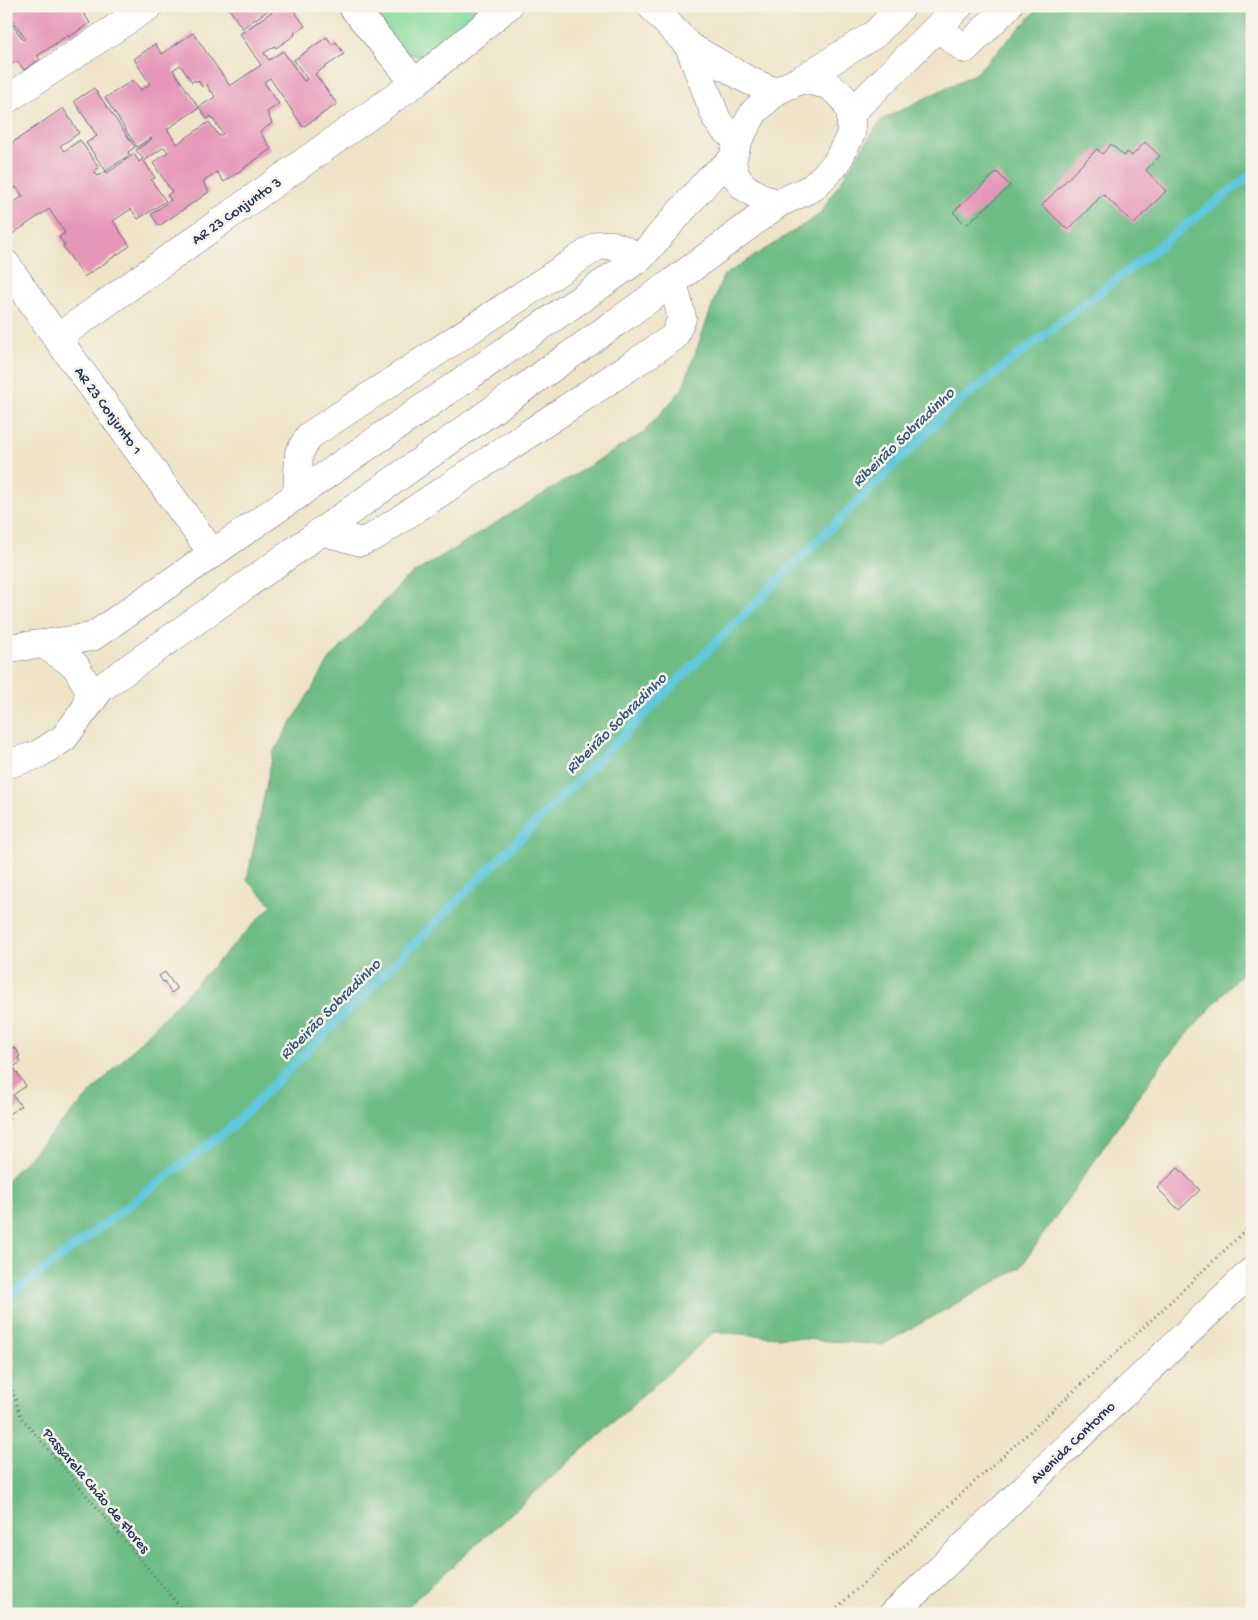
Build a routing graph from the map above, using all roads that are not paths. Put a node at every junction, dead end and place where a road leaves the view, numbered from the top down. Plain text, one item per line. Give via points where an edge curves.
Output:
1 (149, 6) edge
2 (352, 6) edge
3 (508, 6) edge
4 (651, 6) edge
5 (902, 6) edge
6 (959, 6) edge
7 (1008, 6) edge
8 (939, 28) junction
9 (689, 46) junction
10 (802, 79) junction
11 (415, 83) junction
12 (774, 92) junction
13 (6, 100) edge
14 (851, 113) junction
15 (735, 150) junction
16 (780, 203) junction
17 (641, 257) junction
18 (6, 264) edge
19 (672, 282) junction
20 (57, 338) junction
21 (297, 496) junction
22 (321, 531) junction
23 (213, 554) junction
24 (43, 644) junction
25 (6, 648) edge
26 (87, 705) junction
27 (8, 763) edge
28 (1252, 1271) edge
29 (893, 1614) edge

1 - 13 street
2 - 11 street
3 - 11 street, AR 23 Conjunto 3
4 - 9 street
5 - 10 street via 875,34
6 - 8 street
7 - 8 street via 965,50
8 - 14 street
9 - 12 street
9 - 15 street via 717,120
10 - 12 street
10 - 14 street via 828,85 843,97
11 - 20 street, AR 23 Conjunto 3
12 - 15 street via 754,112
14 - 16 street via 851,134 836,164 812,188
15 - 16 street via 735,175 744,187 763,199
15 - 17 street
16 - 19 street
17 - 21 street
17 - 21 street via 613,245 599,245 309,436 299,453
18 - 20 street, AR 23 Conjunto 1
19 - 22 street
19 - 22 street via 682,318 674,337 375,536 361,542
20 - 23 street, AR 23 Conjunto 1
21 - 23 street
22 - 26 street via 101,688
23 - 24 street via 92,638
24 - 25 street
24 - 26 street via 75,665 89,689
26 - 27 street via 64,738 37,756
28 - 29 street, Avenida Contorno

